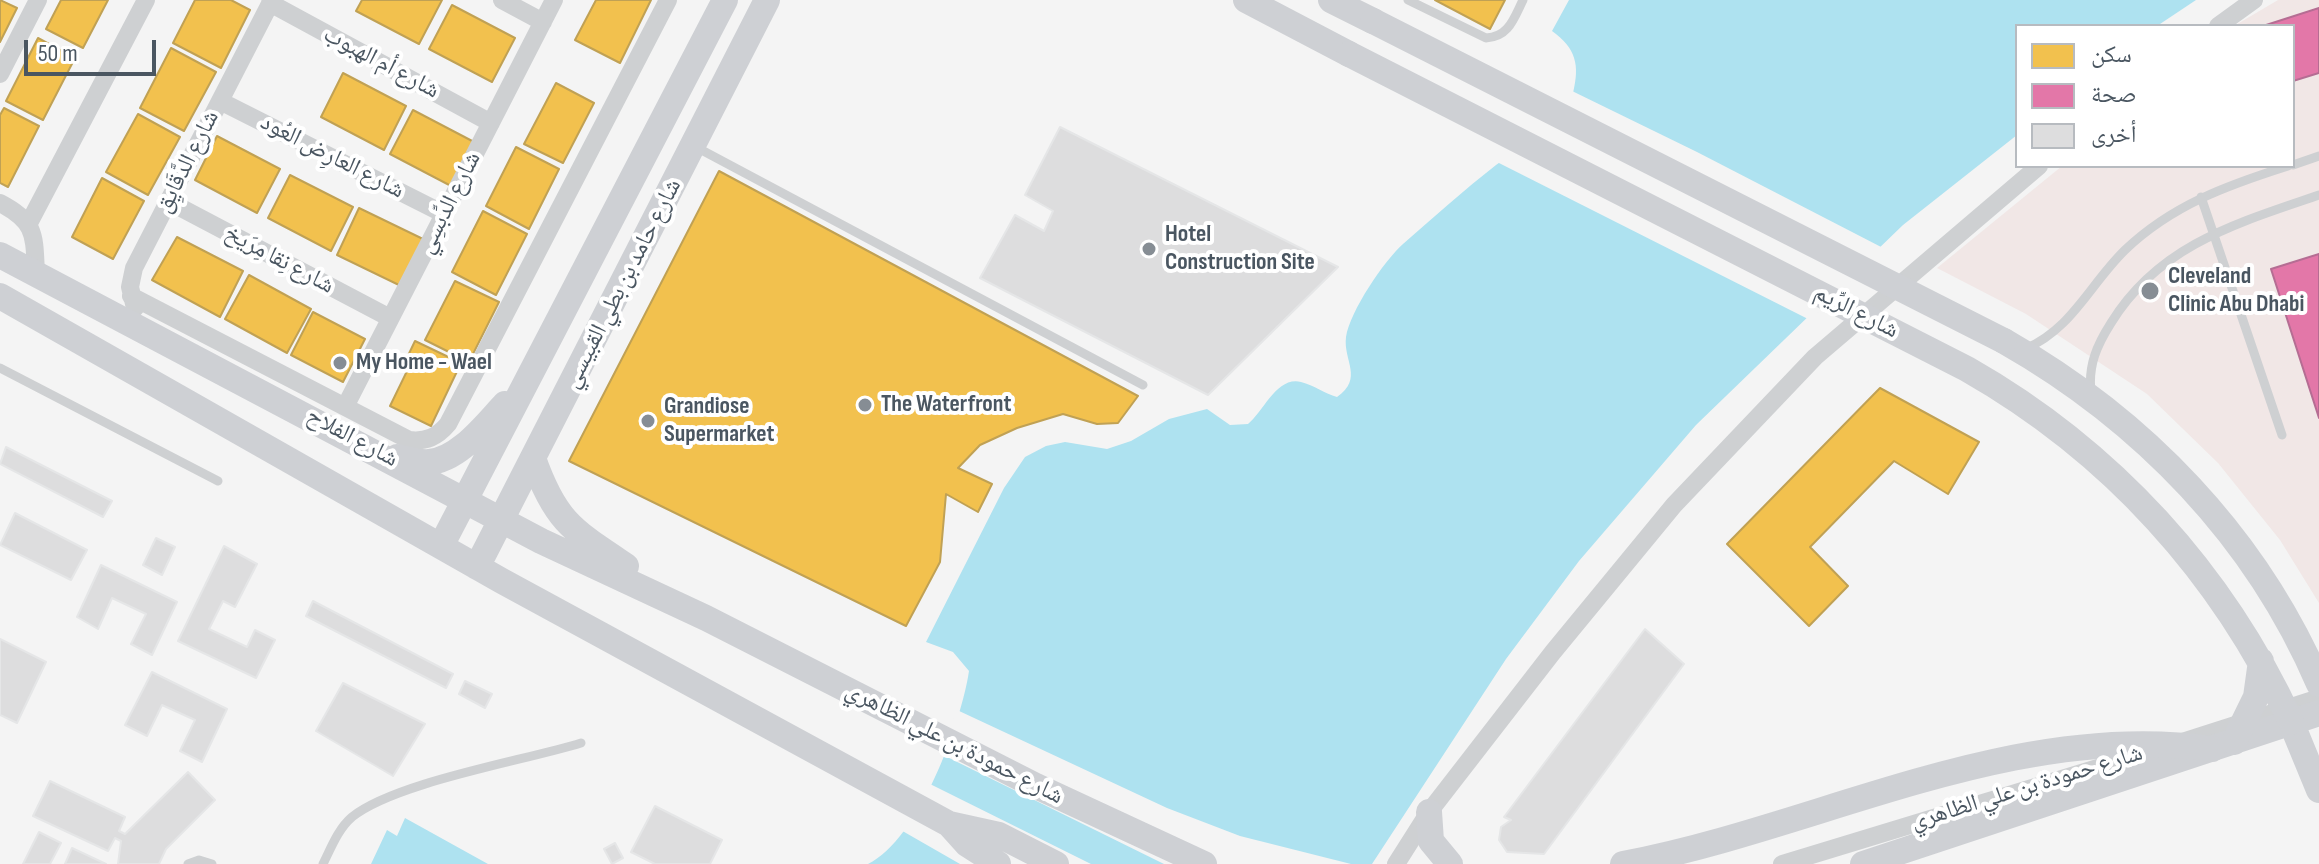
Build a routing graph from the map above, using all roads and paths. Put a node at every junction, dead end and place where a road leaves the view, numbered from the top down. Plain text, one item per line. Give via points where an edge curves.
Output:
1 (38, 0) edge
2 (146, 0) edge
3 (502, 0) edge
4 (554, 0) edge
5 (668, 0) edge
6 (725, 0) edge
7 (769, 0) edge
8 (1246, 0) edge
9 (1331, 0) edge
10 (1408, 0) edge
11 (1523, 0) edge
12 (2254, 0) edge
13 (271, 2) edge
14 (543, 22) junction
15 (2221, 24) edge
16 (0, 74) edge
17 (220, 101) junction
18 (491, 123) junction
19 (694, 146) junction
20 (2319, 156) edge
21 (2295, 164) edge
22 (2037, 168) edge
23 (2283, 168) edge
24 (2319, 195) edge
25 (2201, 197) junction
26 (168, 201) junction
27 (0, 203) edge
28 (444, 214) junction
29 (29, 223) junction
30 (2213, 232) junction
31 (0, 255) edge
32 (36, 274) junction
33 (0, 296) edge
34 (131, 296) junction
35 (390, 318) junction
36 (142, 329) junction
37 (2022, 351) junction
38 (0, 368) edge
39 (257, 374) junction
40 (1143, 385) dead end
41 (521, 387) junction
42 (2092, 398) junction
43 (346, 405) junction
44 (2282, 435) dead end
45 (383, 455) junction
46 (533, 458) junction
47 (218, 481) dead end
48 (466, 500) junction
49 (502, 520) junction
50 (441, 546) junction
51 (477, 567) junction
52 (706, 618) junction
53 (2295, 633) junction
54 (2319, 653) edge
55 (2261, 661) junction
56 (2319, 684) edge
57 (2319, 698) edge
58 (2319, 713) edge
59 (2283, 718) junction
60 (581, 743) dead end
61 (2223, 745) junction
62 (2319, 790) edge
63 (1429, 812) junction
64 (949, 824) junction
65 (188, 864) edge
66 (212, 864) edge
67 (323, 864) edge
68 (998, 864) edge
69 (1056, 864) edge
70 (1204, 864) edge
71 (1396, 864) edge
72 (1450, 864) edge
73 (1623, 864) edge
74 (1782, 864) edge
75 (1863, 864) edge

1 - 16 street
2 - 29 street
3 - 14 street
4 - 14 street, شارع الدِّبسِي
5 - 43 street via 448,424 431,438 409,440
6 - 41 main road, شارع حامد بن بطي القبيسي
7 - 19 main road, شارع حامد بن بطي القبيسي
8 - 55 main road, شارع الرِّيم, bridge via 1967,369 2016,399 2089,453 2154,515 2212,585
9 - 37 main road, شارع الرِّيم, bridge
10 - 11 lane via 1486,38 1508,29
12 - 15 street
13 - 17 street, شارع الدَّقَايِق
13 - 18 street, شارع أم الهبوب
14 - 18 street, شارع الدِّبسِي
17 - 26 street, شارع الدَّقَايِق
17 - 28 street, شارع العارِض العُود
18 - 28 street, شارع الدِّبسِي
19 - 40 lane
19 - 46 main road, شارع حامد بن بطي القبيسي
20 - 21 lane
22 - 63 street via 1815,357 1674,505
23 - 25 lane
24 - 30 lane
25 - 30 lane
25 - 37 lane via 2148,230 2103,274 2067,321
26 - 34 street, شارع الدَّقَايِق via 134,268
26 - 35 street, شارع نِقا مِرَيخ
27 - 29 street
28 - 35 street, شارع الدِّبسِي
29 - 32 street
30 - 42 lane via 2152,273 2116,315 2094,356
30 - 44 lane
31 - 32 main road, شارع الفلاح
32 - 36 main road, شارع الفلاح
33 - 50 main road, شارع الفلاح
34 - 36 street
34 - 39 street
35 - 43 street, شارع الدِّبسِي
36 - 39 main road, شارع الفلاح
37 - 42 main road, شارع الرِّيم
38 - 47 lane
39 - 43 street
39 - 45 main road, شارع الفلاح
41 - 45 main road via 471,439 440,458 429,462
41 - 48 main road, شارع حامد بن بطي القبيسي
42 - 53 main road, شارع الرِّيم via 2208,506 2264,580
45 - 48 main road, شارع الفلاح
46 - 49 main road, شارع حامد بن بطي القبيسي
46 - 52 main road via 552,506 575,532
48 - 49 main road, شارع الفلاح
48 - 50 main road, شارع حامد بن بطي القبيسي
49 - 51 main road, شارع حامد بن بطي القبيسي
49 - 52 main road, شارع الفلاح
50 - 51 main road, شارع الفلاح
51 - 64 main road, شارع الفلاح
52 - 70 main road, شارع حمودة بن علي الظاهري via 1036,786
53 - 54 main road
53 - 56 main road, شارع الرِّيم
55 - 59 main road, شارع الرِّيم, bridge
55 - 61 main road, bridge via 2256,697
57 - 59 street
58 - 59 main road, شارع حمودة بن علي الظاهري
59 - 61 main road, شارع حمودة بن علي الظاهري
59 - 62 main road, شارع الرِّيم
59 - 74 street, شارع حمودة بن علي الظاهري
60 - 67 lane via 426,784 359,812 342,829
61 - 73 main road, bridge via 2128,744 1980,766 1887,789 1737,838
61 - 75 main road, شارع حمودة بن علي الظاهري
63 - 71 street
63 - 72 main road via 1431,841
64 - 68 main road via 967,844
64 - 69 main road via 999,835
65 - 66 lane

